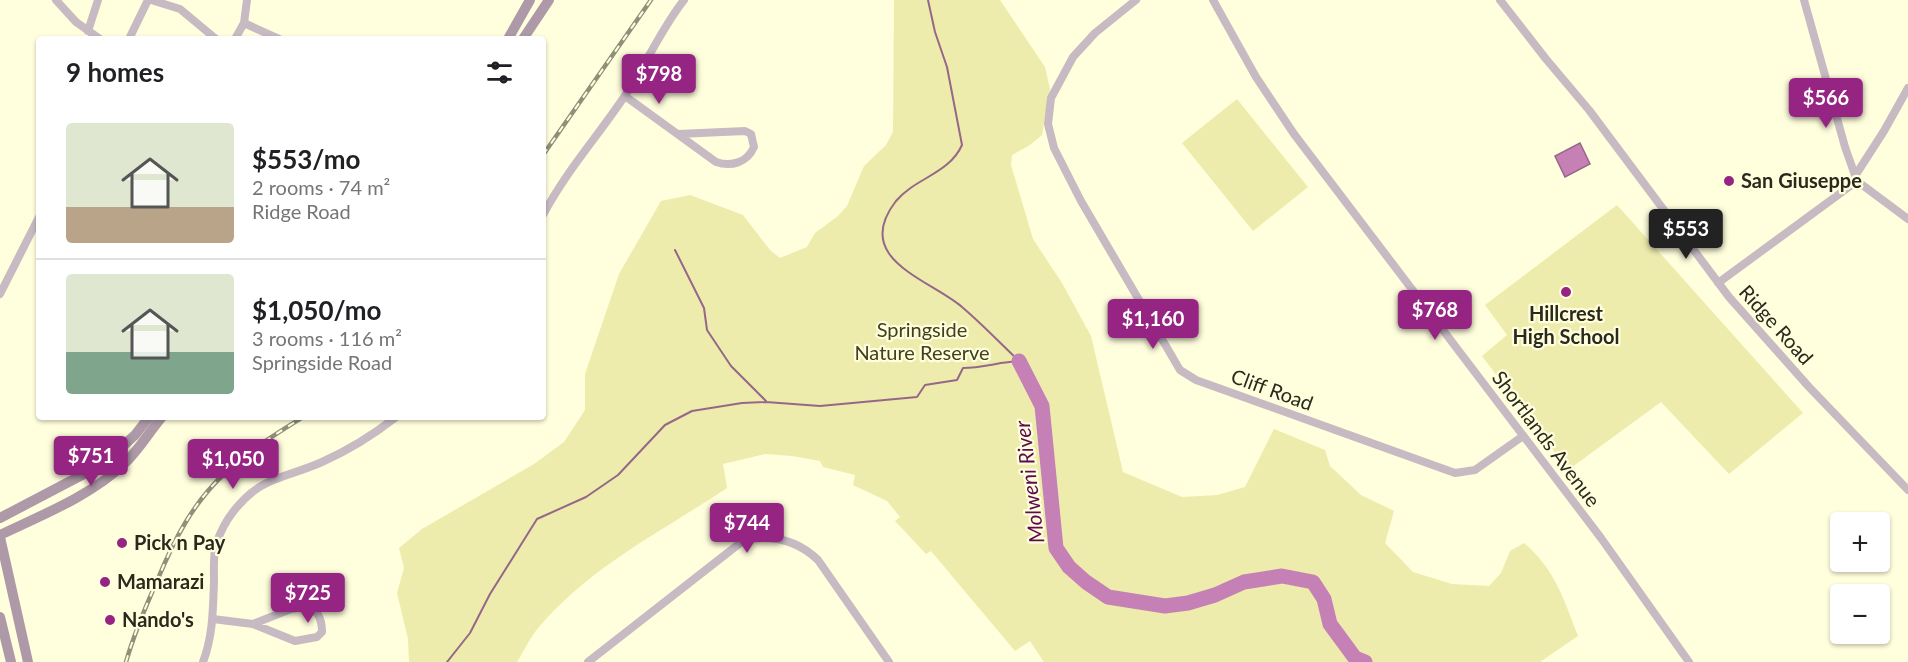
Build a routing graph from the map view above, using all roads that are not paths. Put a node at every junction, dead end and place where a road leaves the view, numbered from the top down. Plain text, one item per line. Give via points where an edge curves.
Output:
1 (56, 0) edge
2 (98, 0) edge
3 (150, 0) edge
4 (247, 0) edge
5 (530, 0) edge
6 (549, 0) edge
7 (684, 0) edge
8 (1136, 0) edge
9 (1213, 0) edge
10 (1500, 0) edge
11 (1804, 0) edge
12 (244, 22) junction
13 (88, 31) junction
14 (96, 36) edge
15 (131, 36) edge
16 (212, 36) edge
17 (237, 36) edge
18 (273, 36) edge
19 (510, 36) edge
20 (525, 36) edge
21 (1908, 88) edge
22 (625, 96) junction
23 (678, 135) junction
24 (1856, 178) junction
25 (546, 210) edge
26 (1908, 219) edge
27 (36, 223) edge
28 (1718, 283) junction
29 (0, 294) edge
30 (147, 420) edge
31 (160, 420) edge
32 (392, 420) edge
33 (1523, 436) junction
34 (1908, 490) edge
35 (0, 518) edge
36 (0, 536) edge
37 (0, 616) edge
38 (213, 619) junction
39 (253, 624) junction
40 (11, 662) edge
41 (28, 662) edge
42 (203, 662) edge
43 (588, 662) edge
44 (889, 662) edge
45 (1689, 662) edge

1 - 13 street
2 - 13 street
3 - 15 street
3 - 16 street via 180,9
4 - 12 street
5 - 19 main road
6 - 20 main road
7 - 22 street
8 - 33 street, Cliff Road via 1095,33 1073,57 1051,98 1048,124 1054,148 1072,184 1180,370 1196,380 1455,474 1475,470
9 - 33 street, Shortlands Avenue via 1294,134
10 - 28 street, Ridge Road via 1584,104
11 - 24 street
12 - 17 street
12 - 18 street
13 - 14 street
21 - 24 street
22 - 23 street
22 - 25 street
23 - 23 street via 745,131 751,134 754,147 744,160 722,164
24 - 26 street
24 - 28 street
27 - 29 street
28 - 34 street, Ridge Road via 1809,387
30 - 35 main road via 103,464
31 - 36 main road via 111,476
32 - 38 street via 346,451 271,480 241,501 223,527 216,547
33 - 45 street, Shortlands Avenue
36 - 41 main road
37 - 40 main road
38 - 39 street
38 - 42 street
39 - 39 street via 308,606 319,616 322,632 318,637 295,641
43 - 44 street via 744,540 766,537 792,542 818,560

